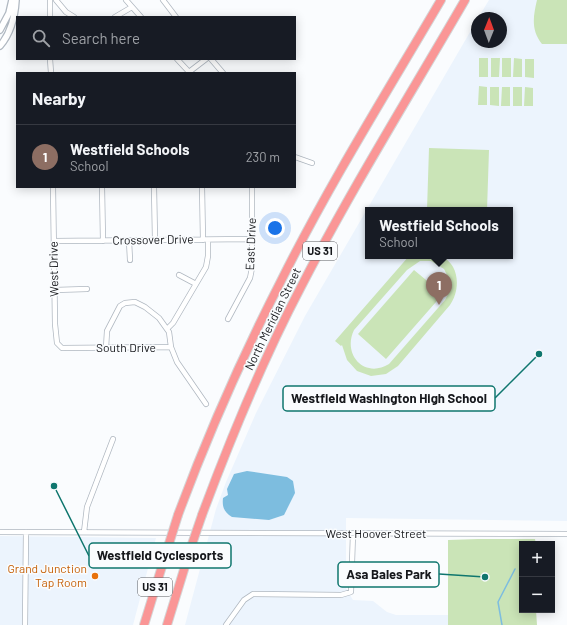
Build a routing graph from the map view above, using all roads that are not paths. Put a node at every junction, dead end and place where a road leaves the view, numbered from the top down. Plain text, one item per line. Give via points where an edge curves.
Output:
1 (12, 0) edge
2 (16, 0) edge
3 (50, 0) edge
4 (56, 0) edge
5 (126, 0) edge
6 (163, 0) edge
7 (441, 0) edge
8 (465, 0) edge
9 (132, 7) junction
10 (66, 12) junction
11 (50, 16) edge
12 (62, 16) edge
13 (72, 16) edge
14 (117, 16) edge
15 (140, 16) edge
16 (175, 16) edge
17 (0, 30) edge
18 (0, 46) edge
19 (50, 60) edge
20 (178, 60) edge
21 (205, 60) edge
22 (212, 60) edge
23 (51, 72) edge
24 (188, 72) edge
25 (190, 72) edge
26 (222, 72) edge
27 (296, 157) edge
28 (312, 163) dead end
29 (53, 188) edge
30 (102, 188) edge
31 (154, 188) edge
32 (202, 188) edge
33 (252, 188) edge
34 (252, 239) junction
35 (155, 240) junction
36 (206, 240) junction
37 (54, 241) junction
38 (103, 241) junction
39 (129, 241) junction
40 (130, 260) dead end
41 (179, 275) dead end
42 (196, 284) junction
43 (87, 289) dead end
44 (55, 290) junction
45 (228, 319) dead end
46 (167, 329) junction
47 (62, 348) joint
48 (106, 348) junction
49 (171, 348) junction
50 (206, 404) dead end
51 (112, 439) dead end
52 (0, 532) edge
53 (26, 532) junction
54 (84, 532) junction
55 (353, 534) junction
56 (567, 534) edge
57 (25, 625) edge
58 (144, 625) edge
59 (167, 625) edge
60 (226, 625) edge

1 - 17 street via 9,13
2 - 18 street via 10,29
3 - 11 street
4 - 10 street
5 - 9 street
6 - 16 street
7 - 58 highway, North Meridian Street / US 31, bridge via 282,277 233,381 178,515
8 - 59 highway, North Meridian Street / US 31, bridge via 342,210 301,286 230,442 202,515
9 - 14 street
9 - 15 street
10 - 12 street
10 - 13 street
19 - 23 street
20 - 24 street
21 - 25 street
22 - 26 street
27 - 28 street
29 - 37 street, West Drive
30 - 38 street
31 - 35 street
32 - 36 street
33 - 34 street, East Drive
34 - 36 street, Crossover Drive
34 - 45 street, East Drive via 250,278
35 - 36 street, Crossover Drive
35 - 39 street, Crossover Drive
36 - 42 street via 207,262
37 - 38 street, Crossover Drive
37 - 44 street, West Drive
38 - 39 street, Crossover Drive
39 - 40 street
41 - 42 street
42 - 46 street
43 - 44 street
44 - 47 street, West Drive via 55,336
46 - 48 street via 145,306 135,302 125,303 113,315 107,331
46 - 49 street
47 - 48 street, South Drive
48 - 49 street, South Drive
49 - 50 street, South Drive via 182,370
51 - 54 street via 87,507
52 - 53 street, West Hoover Street
53 - 54 street, West Hoover Street
53 - 57 street
54 - 55 street, West Hoover Street
55 - 56 street, West Hoover Street
55 - 60 street via 351,592 341,595 253,594 244,600

